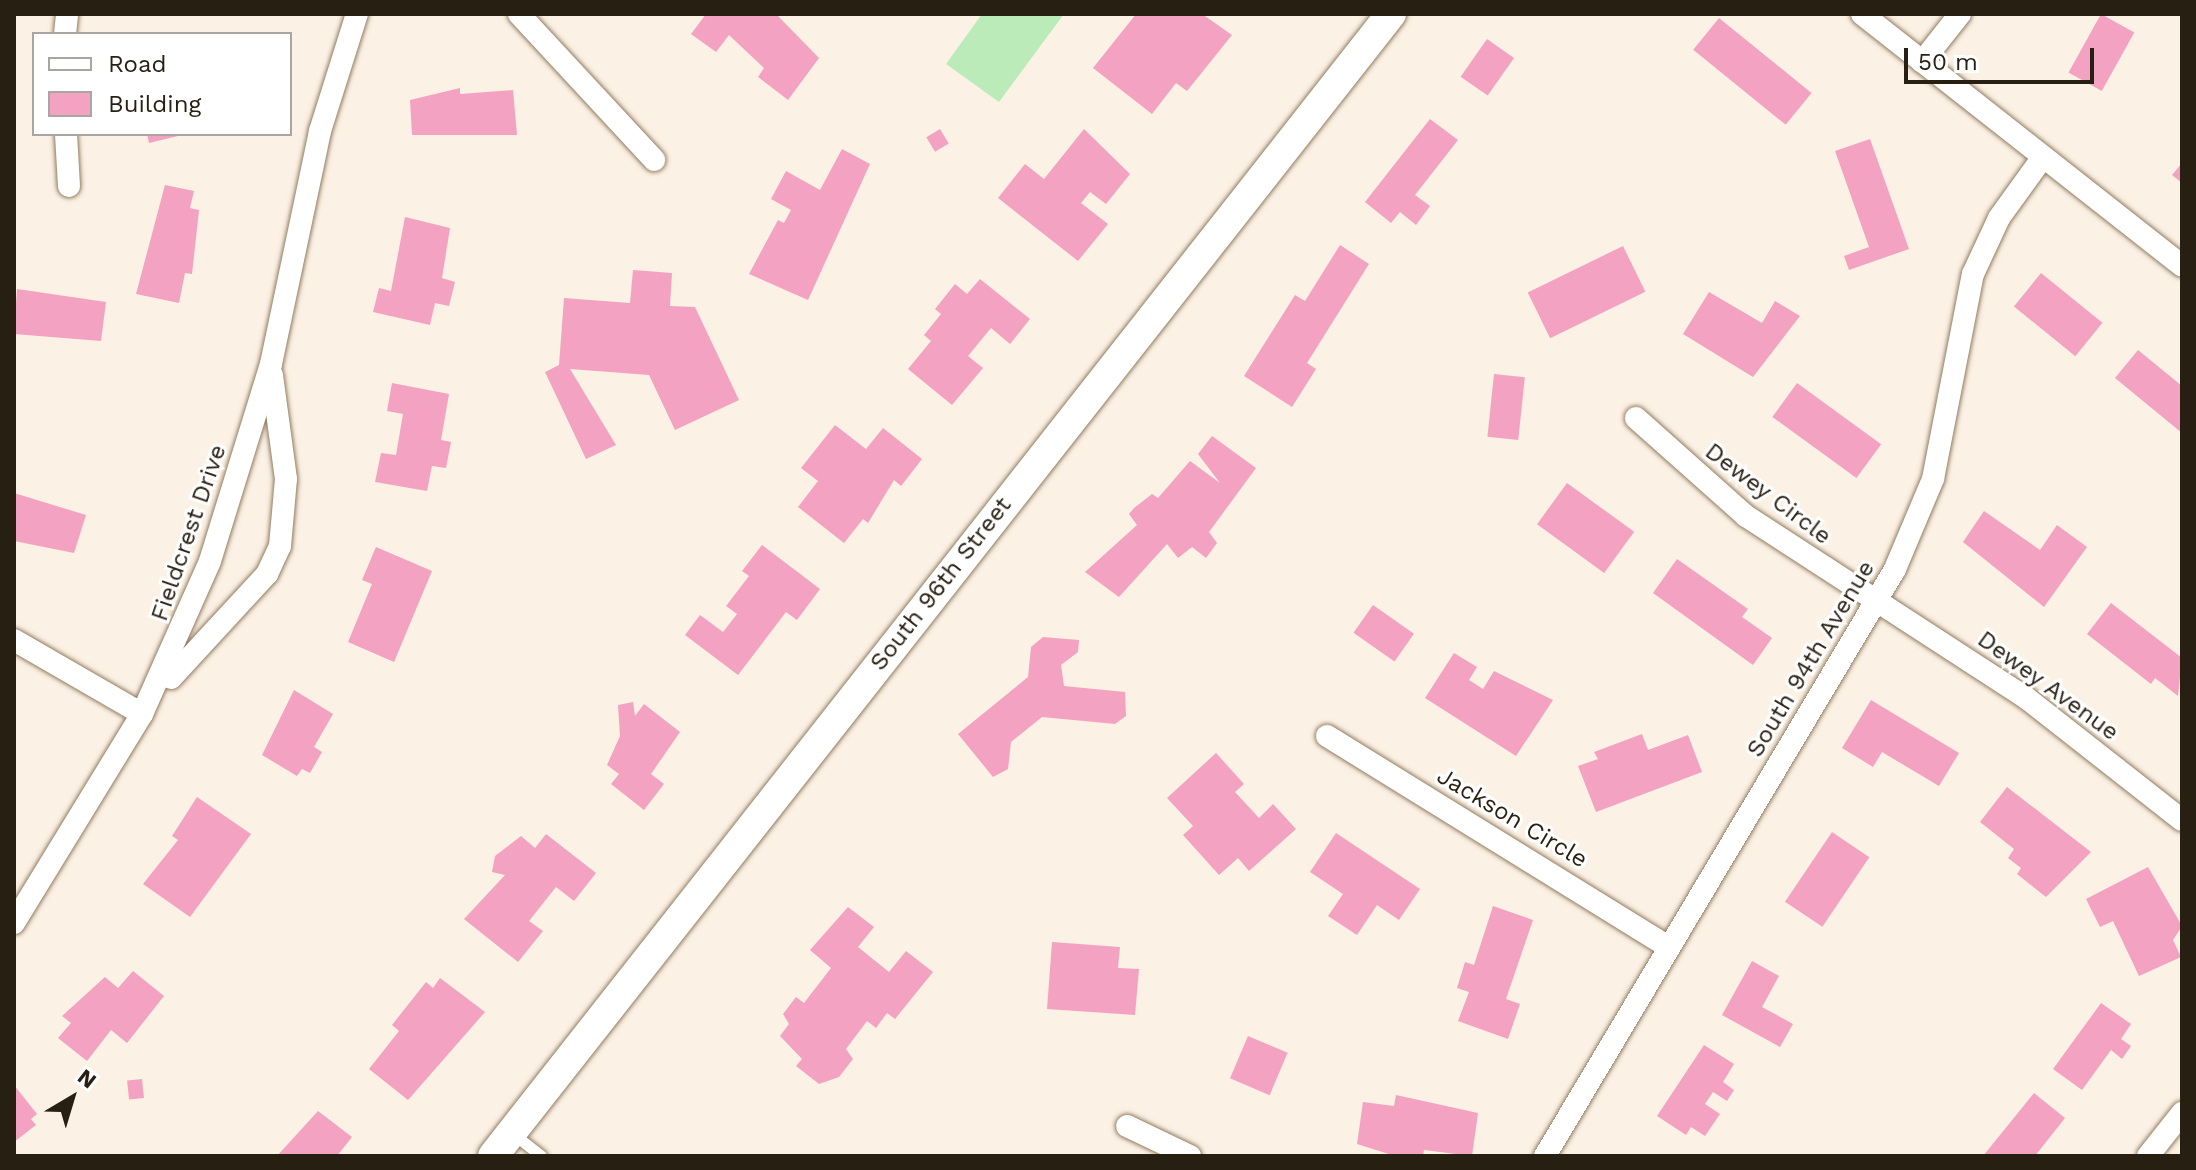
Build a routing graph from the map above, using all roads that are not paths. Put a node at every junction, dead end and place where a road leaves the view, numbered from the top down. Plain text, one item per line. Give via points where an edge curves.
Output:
1 (357, 14) edge
2 (519, 14) edge
3 (1391, 14) edge
4 (1862, 14) edge
5 (1960, 14) edge
6 (1922, 62) junction
7 (66, 136) edge
8 (2043, 157) junction
9 (654, 160) dead end
10 (69, 186) dead end
11 (2182, 266) edge
12 (271, 364) junction
13 (1636, 418) dead end
14 (1877, 601) junction
15 (14, 640) edge
16 (142, 714) junction
17 (1327, 736) dead end
18 (2182, 820) edge
19 (14, 923) edge
20 (1669, 947) junction
21 (2182, 1113) edge
22 (1127, 1126) dead end
23 (502, 1144) edge
24 (541, 1156) edge
25 (1190, 1156) edge
26 (1545, 1156) edge
27 (2148, 1156) edge

1 - 12 street, Fieldcrest Drive via 320,131
2 - 9 street
3 - 23 street, South 96th Street
4 - 6 street
5 - 6 street
6 - 8 street
7 - 10 street
8 - 11 street
8 - 14 street, South 94th Avenue via 1999,218 1973,274 1933,479
12 - 16 street, Fieldcrest Drive via 210,561
12 - 16 street, Fieldcrest Drive via 286,479 280,546 267,574
13 - 14 street, Dewey Circle via 1746,516
14 - 18 street, Dewey Avenue via 2025,697
14 - 20 street, South 94th Avenue
15 - 16 street
16 - 19 street, Fieldcrest Drive
17 - 20 street, Jackson Circle
20 - 26 street, South 94th Avenue
21 - 27 street
22 - 25 street
23 - 24 lane

